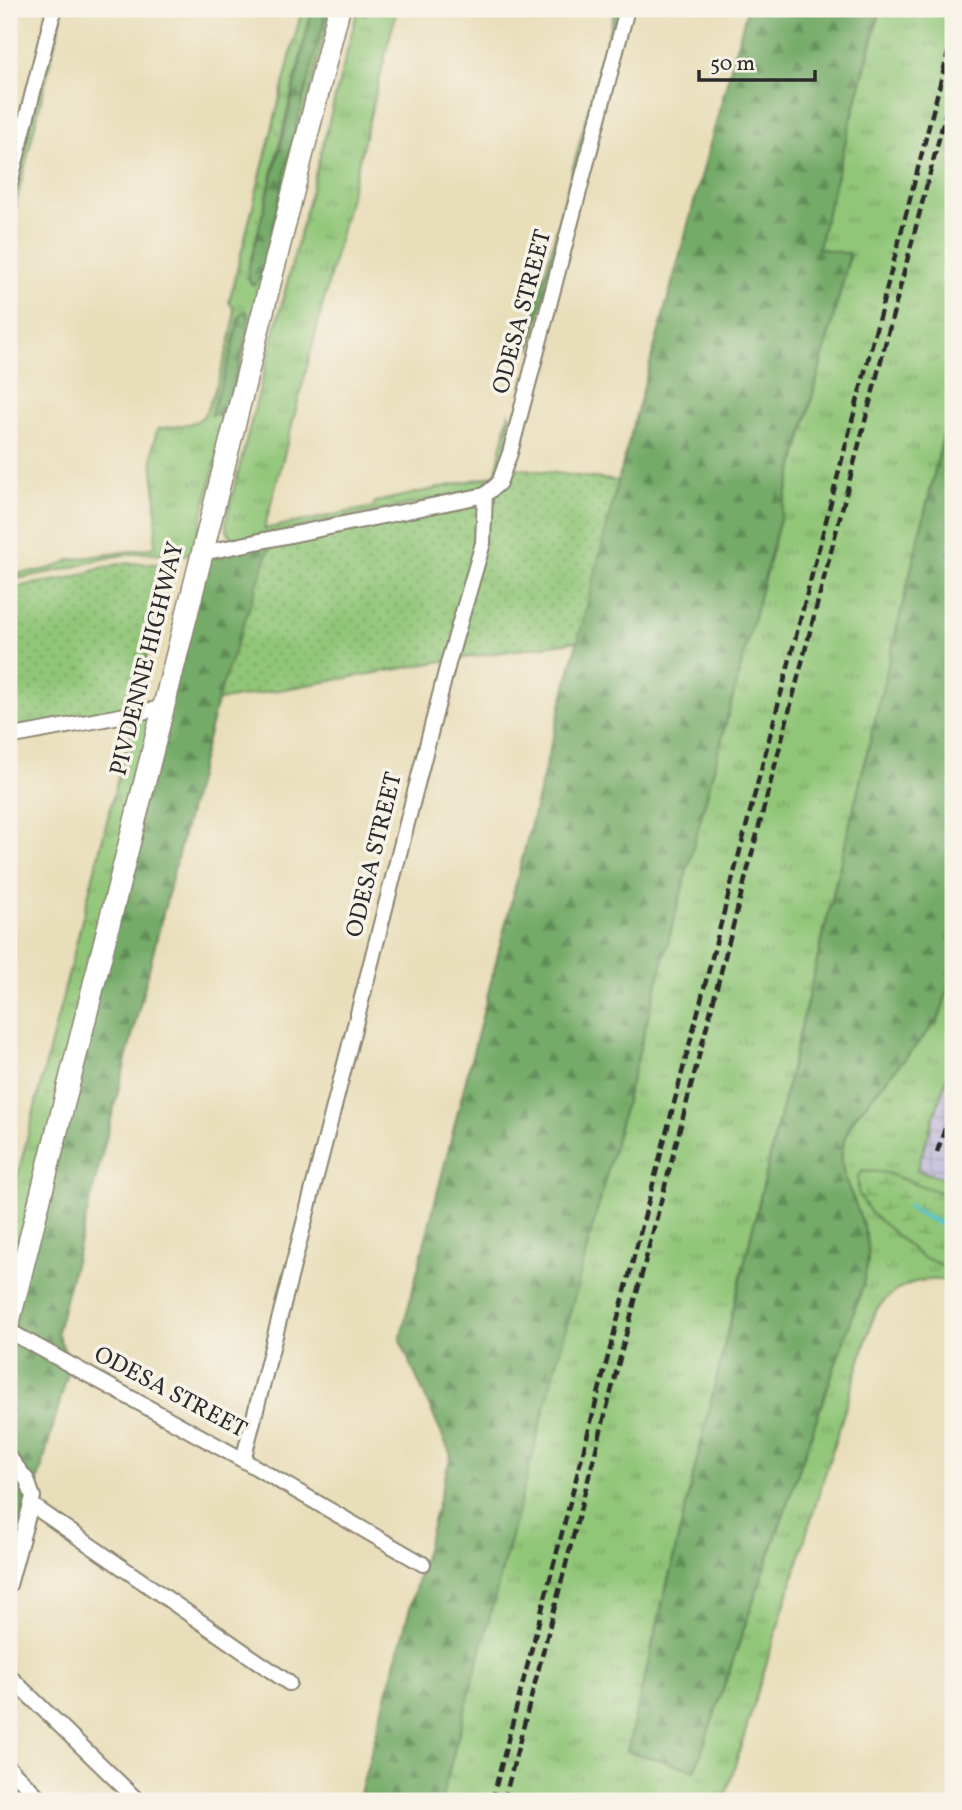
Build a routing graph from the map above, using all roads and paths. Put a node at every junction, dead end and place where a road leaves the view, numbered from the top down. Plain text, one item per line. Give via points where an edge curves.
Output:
1 (54, 9) edge
2 (338, 9) edge
3 (627, 9) edge
4 (9, 187) edge
5 (485, 495) junction
6 (202, 553) junction
7 (162, 708) junction
8 (9, 737) edge
9 (9, 1318) edge
10 (9, 1457) edge
11 (243, 1460) junction
12 (32, 1505) junction
13 (423, 1564) dead end
14 (9, 1585) edge
15 (9, 1676) edge
16 (289, 1683) dead end
17 (9, 1768) edge
18 (43, 1801) edge
19 (138, 1801) edge

1 - 4 street
2 - 6 street, PIVDENNE HIGHWAY
3 - 5 street, ODESA STREET via 510,453 499,483
5 - 6 street
5 - 11 street, ODESA STREET via 483,543
6 - 7 street, PIVDENNE HIGHWAY
7 - 8 street
7 - 9 street, PIVDENNE HIGHWAY
9 - 11 street, ODESA STREET
10 - 12 street via 32,1489
11 - 13 street
12 - 14 street
12 - 16 street
15 - 19 street
17 - 18 street

